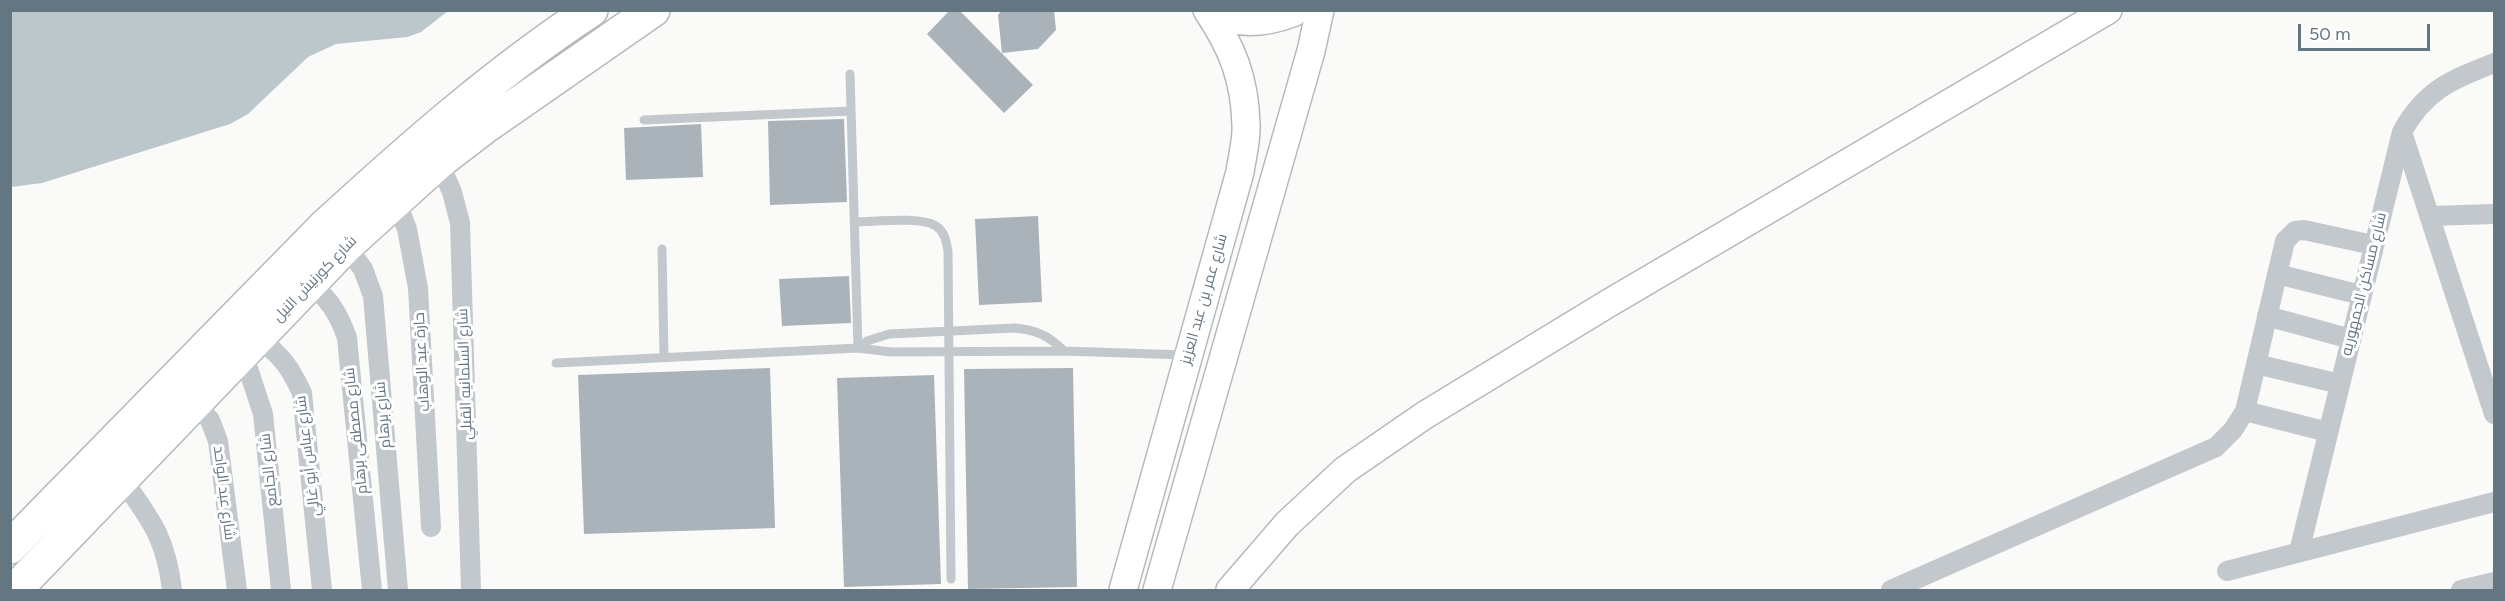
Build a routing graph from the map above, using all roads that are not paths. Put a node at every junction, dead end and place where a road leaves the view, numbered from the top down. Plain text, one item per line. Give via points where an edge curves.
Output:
1 (591, 10) edge
2 (653, 10) edge
3 (1207, 10) edge
4 (1217, 10) edge
5 (1292, 10) edge
6 (1320, 10) edge
7 (2108, 10) edge
8 (2494, 63) edge
9 (850, 74) dead end
10 (851, 111) junction
11 (644, 120) dead end
12 (2402, 132) junction
13 (439, 162) junction
14 (396, 201) junction
15 (2494, 214) edge
16 (2430, 216) junction
17 (854, 222) junction
18 (2373, 245) junction
19 (346, 246) junction
20 (662, 249) dead end
21 (2277, 274) junction
22 (310, 283) junction
23 (2361, 295) junction
24 (2267, 316) junction
25 (949, 331) junction
26 (2350, 339) junction
27 (250, 346) junction
28 (858, 348) junction
29 (1064, 351) junction
30 (949, 353) junction
31 (1189, 355) junction
32 (664, 357) junction
33 (556, 363) dead end
34 (2256, 364) junction
35 (2340, 384) junction
36 (195, 403) junction
37 (2245, 411) junction
38 (2494, 414) edge
39 (2328, 432) junction
40 (122, 479) junction
41 (2494, 502) edge
42 (431, 527) dead end
43 (10, 547) edge
44 (2299, 552) junction
45 (2227, 571) dead end
46 (951, 579) dead end
47 (2494, 582) edge
48 (15, 591) edge
49 (172, 591) edge
50 (237, 591) edge
51 (281, 591) edge
52 (322, 591) edge
53 (372, 591) edge
54 (398, 591) edge
55 (471, 591) edge
56 (1123, 591) edge
57 (1157, 591) edge
58 (1230, 591) edge
59 (1891, 591) edge
60 (2461, 591) edge

1 - 43 highway, شارع كورنيش النيل via 465,103 340,213
2 - 13 highway, شارع كورنيش النيل
3 - 31 main road, شارع عمر بن عبد العزيز via 1226,39 1242,81 1246,127 1240,172
4 - 5 highway via 1245,19 1269,18
6 - 57 main road
7 - 58 main road via 1425,415 1345,470 1287,524
8 - 12 street, شارع مساكن الجمهوريه via 2443,85 2412,114
9 - 10 lane
10 - 11 lane
10 - 17 lane
12 - 16 street
12 - 18 street, شارع مساكن الجمهوريه
13 - 14 highway, شارع كورنيش النيل
13 - 55 street, شارع السلمانيه القبلي via 460,223
14 - 19 highway, شارع كورنيش النيل
14 - 42 street, حارة عبد الوهاب via 407,229 418,288
15 - 16 street
16 - 38 street
17 - 25 lane via 923,221 936,226 945,237 948,251
17 - 28 lane
18 - 21 street via 2295,231 2285,241
18 - 23 street, شارع مساكن الجمهوريه
19 - 22 highway, شارع كورنيش النيل
19 - 54 street, شارع برهام via 363,269 373,296
20 - 32 lane
21 - 23 street
21 - 24 street
22 - 27 highway, شارع كورنيش النيل
22 - 53 street, شارع مصطفى برهام via 340,317 347,338
23 - 26 street, شارع مساكن الجمهوريه
24 - 26 street
24 - 34 street
25 - 28 lane via 878,336
25 - 29 lane via 1034,330 1051,338
25 - 30 lane
26 - 35 street, شارع مساكن الجمهوريه
27 - 36 highway, شارع كورنيش النيل
27 - 51 street, شارع الجامع via 263,414
27 - 52 street, شارع عباس أبو غالي via 277,352 302,393
28 - 30 lane
28 - 32 lane
29 - 30 lane
29 - 31 lane
30 - 46 lane
31 - 56 main road, شارع عمر بن عبد العزيز
32 - 33 lane
34 - 35 street
34 - 37 street
35 - 39 street, شارع مساكن الجمهوريه
36 - 40 highway, شارع كورنيش النيل
36 - 50 street, شارع عبد الواحد via 210,420 218,441
37 - 39 street
37 - 59 street via 2216,447
39 - 44 street, شارع مساكن الجمهوريه
40 - 48 highway, شارع كورنيش النيل
40 - 49 street via 156,527 169,561
41 - 44 street
44 - 45 street
47 - 60 street

